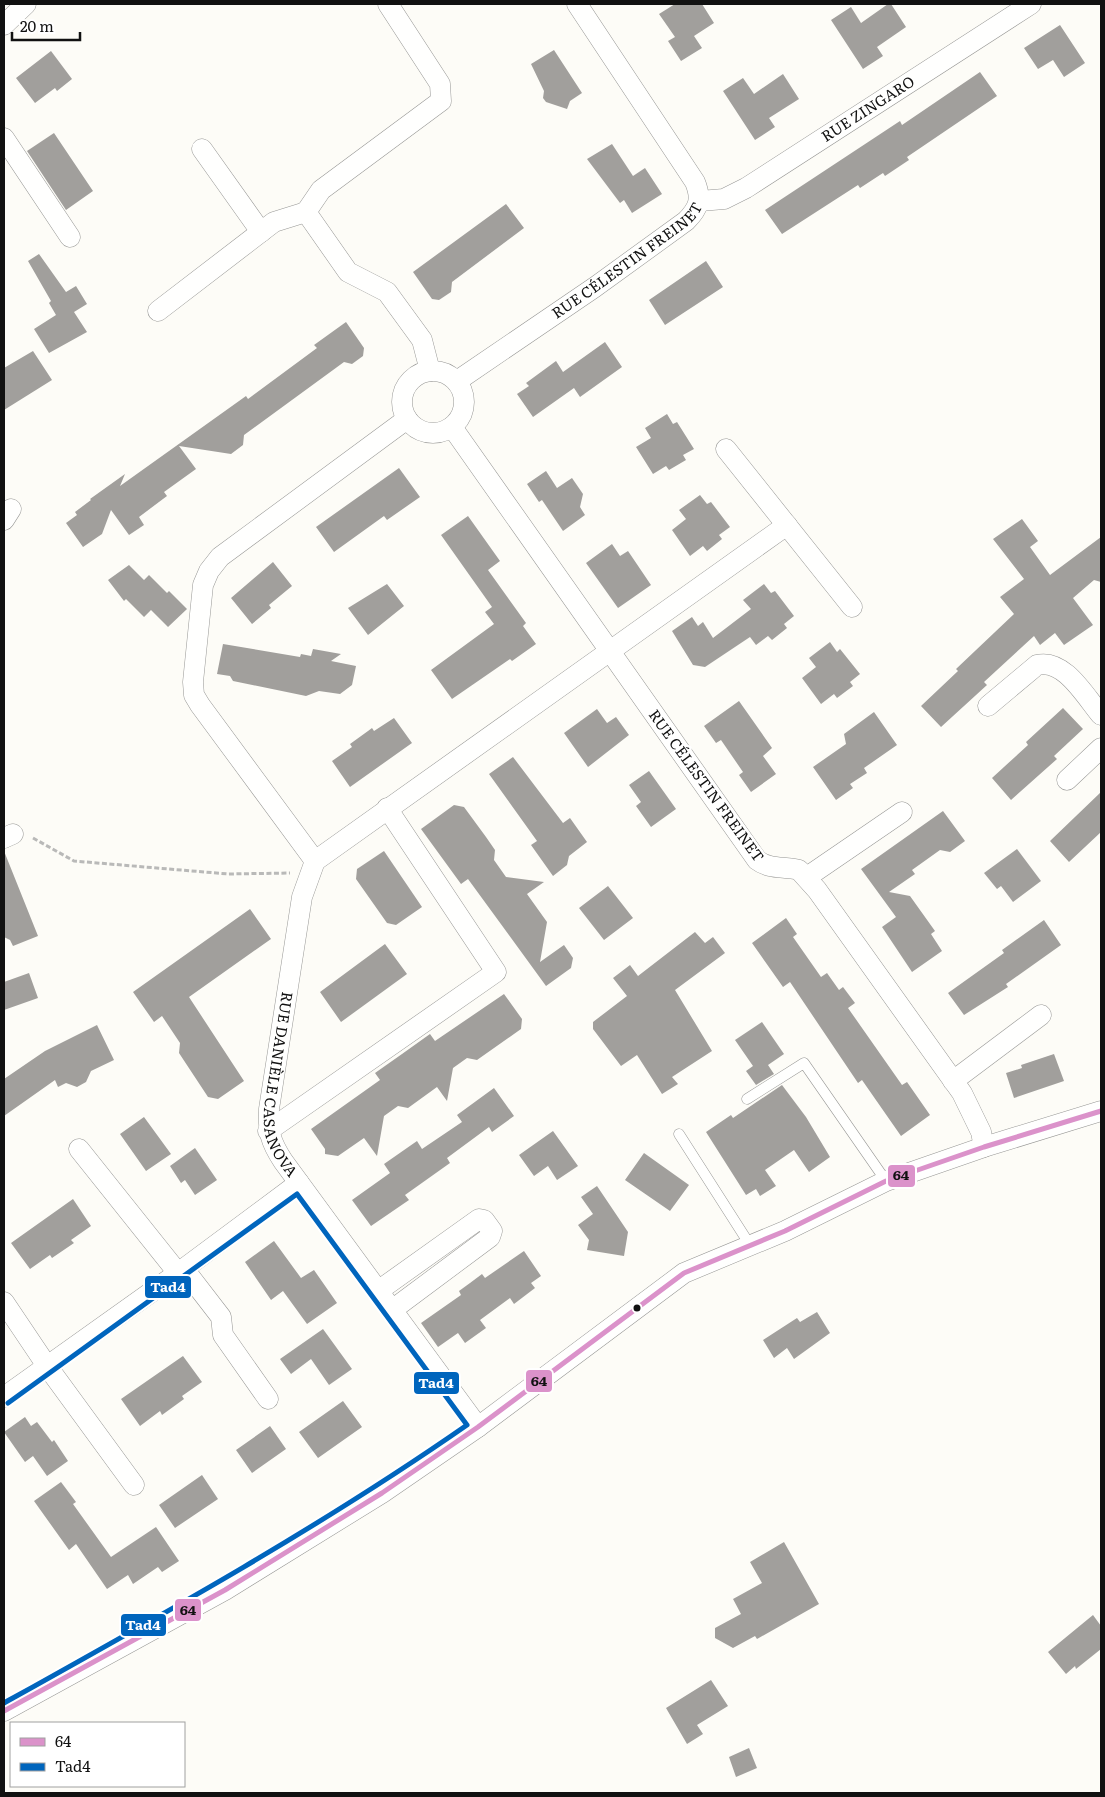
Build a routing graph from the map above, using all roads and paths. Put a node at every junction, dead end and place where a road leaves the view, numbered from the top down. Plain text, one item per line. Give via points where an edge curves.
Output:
1 (26, 4) edge
2 (388, 4) edge
3 (577, 4) edge
4 (1031, 4) edge
5 (4, 24) edge
6 (4, 138) edge
7 (202, 150) dead end
8 (700, 201) junction
9 (306, 212) junction
10 (262, 232) junction
11 (70, 237) dead end
12 (158, 311) dead end
13 (430, 371) junction
14 (457, 381) junction
15 (407, 419) junction
16 (452, 427) junction
17 (726, 450) dead end
18 (787, 525) junction
19 (852, 607) dead end
20 (610, 653) junction
21 (988, 706) dead end
22 (1101, 715) edge
23 (1101, 748) edge
24 (1067, 780) dead end
25 (387, 808) junction
26 (902, 812) dead end
27 (16, 836) edge
28 (313, 867) junction
29 (807, 876) junction
30 (1041, 1015) dead end
31 (954, 1081) junction
32 (747, 1098) dead end
33 (1101, 1111) edge
34 (268, 1131) junction
35 (679, 1134) dead end
36 (984, 1147) junction
37 (79, 1149) dead end
38 (886, 1181) junction
39 (299, 1183) junction
40 (750, 1245) junction
41 (181, 1271) junction
42 (378, 1291) junction
43 (4, 1302) edge
44 (392, 1310) junction
45 (47, 1366) junction
46 (4, 1397) edge
47 (268, 1399) dead end
48 (478, 1427) junction
49 (134, 1486) dead end
50 (4, 1711) edge

1 - 5 street
2 - 9 street via 440,84 441,101 321,190
3 - 8 street, RUE CÉLESTIN FREINET via 695,182
4 - 8 street, RUE ZINGARO via 746,188 724,199
6 - 11 street
7 - 10 street
8 - 14 street, RUE CÉLESTIN FREINET via 696,212 686,221
9 - 10 street via 274,222
9 - 13 street via 348,272 387,292 422,340
10 - 12 street
13 - 14 street via 449,374
13 - 15 street via 415,376 404,388 401,399
14 - 16 street via 462,390 464,410
15 - 16 street via 427,433 440,433
15 - 28 street via 220,557 209,571 204,585 194,695
16 - 20 street, RUE CÉLESTIN FREINET
17 - 18 street
18 - 19 street
18 - 20 street
20 - 25 street
20 - 29 street, RUE CÉLESTIN FREINET via 757,860 772,868 799,870
21 - 22 street via 1037,665 1047,662 1061,668
23 - 24 street
25 - 28 street
25 - 34 street via 496,972
26 - 29 street
27 - 28 path via 74,861 228,874
28 - 34 street, RUE DANIÈLE CASANOVA via 302,897
29 - 31 street
30 - 31 street
31 - 36 street via 978,1124
32 - 38 lane via 804,1063
33 - 36 street
34 - 39 street, RUE DANIÈLE CASANOVA via 273,1146
35 - 40 lane
36 - 38 street
37 - 41 street
38 - 40 street
39 - 41 street, RUE DANIÈLE CASANOVA
39 - 42 street
40 - 48 street via 684,1273
41 - 45 street, RUE DANIÈLE CASANOVA
41 - 47 street via 221,1317 223,1335
42 - 44 street
42 - 44 street via 479,1219 492,1231 490,1238
43 - 45 street
44 - 48 street
45 - 46 street, RUE DANIÈLE CASANOVA
45 - 49 street
48 - 50 street via 382,1493 225,1590

